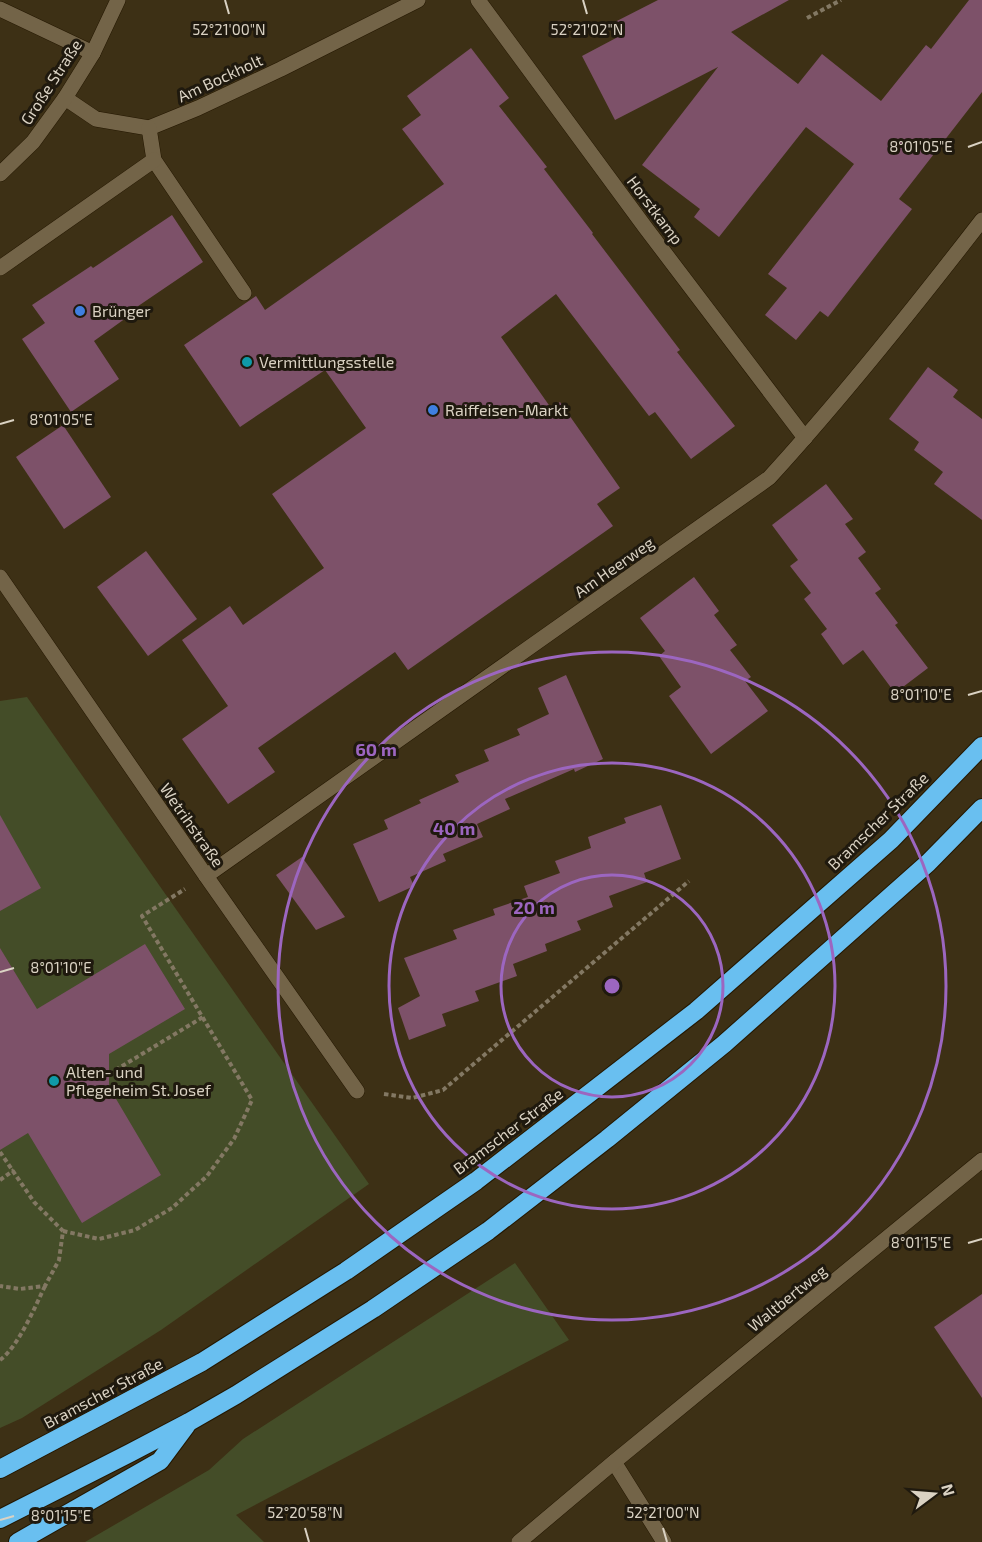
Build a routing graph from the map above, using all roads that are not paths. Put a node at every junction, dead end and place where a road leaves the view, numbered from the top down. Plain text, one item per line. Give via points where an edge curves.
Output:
1 (118, 0) edge
2 (418, 0) edge
3 (478, 0) edge
4 (0, 9) edge
5 (93, 53) junction
6 (65, 98) junction
7 (149, 128) junction
8 (154, 160) junction
9 (0, 174) edge
10 (982, 220) edge
11 (0, 268) edge
12 (244, 293) dead end
13 (805, 438) junction
14 (0, 577) edge
15 (982, 746) edge
16 (982, 808) edge
17 (206, 876) junction
18 (357, 1091) road end
19 (982, 1160) edge
20 (189, 1422) junction
21 (614, 1462) junction
22 (0, 1469) edge
23 (0, 1519) edge
24 (18, 1542) edge
25 (519, 1542) edge
26 (664, 1542) edge

1 - 5 street, Große Straße
2 - 7 street, Am Bockholt via 271,74
3 - 13 street, Horstkamp
4 - 5 street
5 - 6 street, Große Straße
6 - 7 street via 96,119
6 - 9 street, Große Straße via 33,142
7 - 8 street
8 - 11 street
8 - 12 street
10 - 13 street, Am Heerweg
13 - 17 street, Am Heerweg via 769,478
14 - 17 street, Wetrihstraße
15 - 22 highway, Bramscher Straße via 891,840 696,1011 476,1181 346,1271 202,1362
16 - 20 highway via 928,863 724,1044 607,1139 488,1231 373,1309
17 - 18 street, Wetrihstraße
19 - 21 street, Waltbertweg
20 - 23 highway
20 - 24 highway via 160,1461
21 - 25 street, Waltbertweg
21 - 26 street

